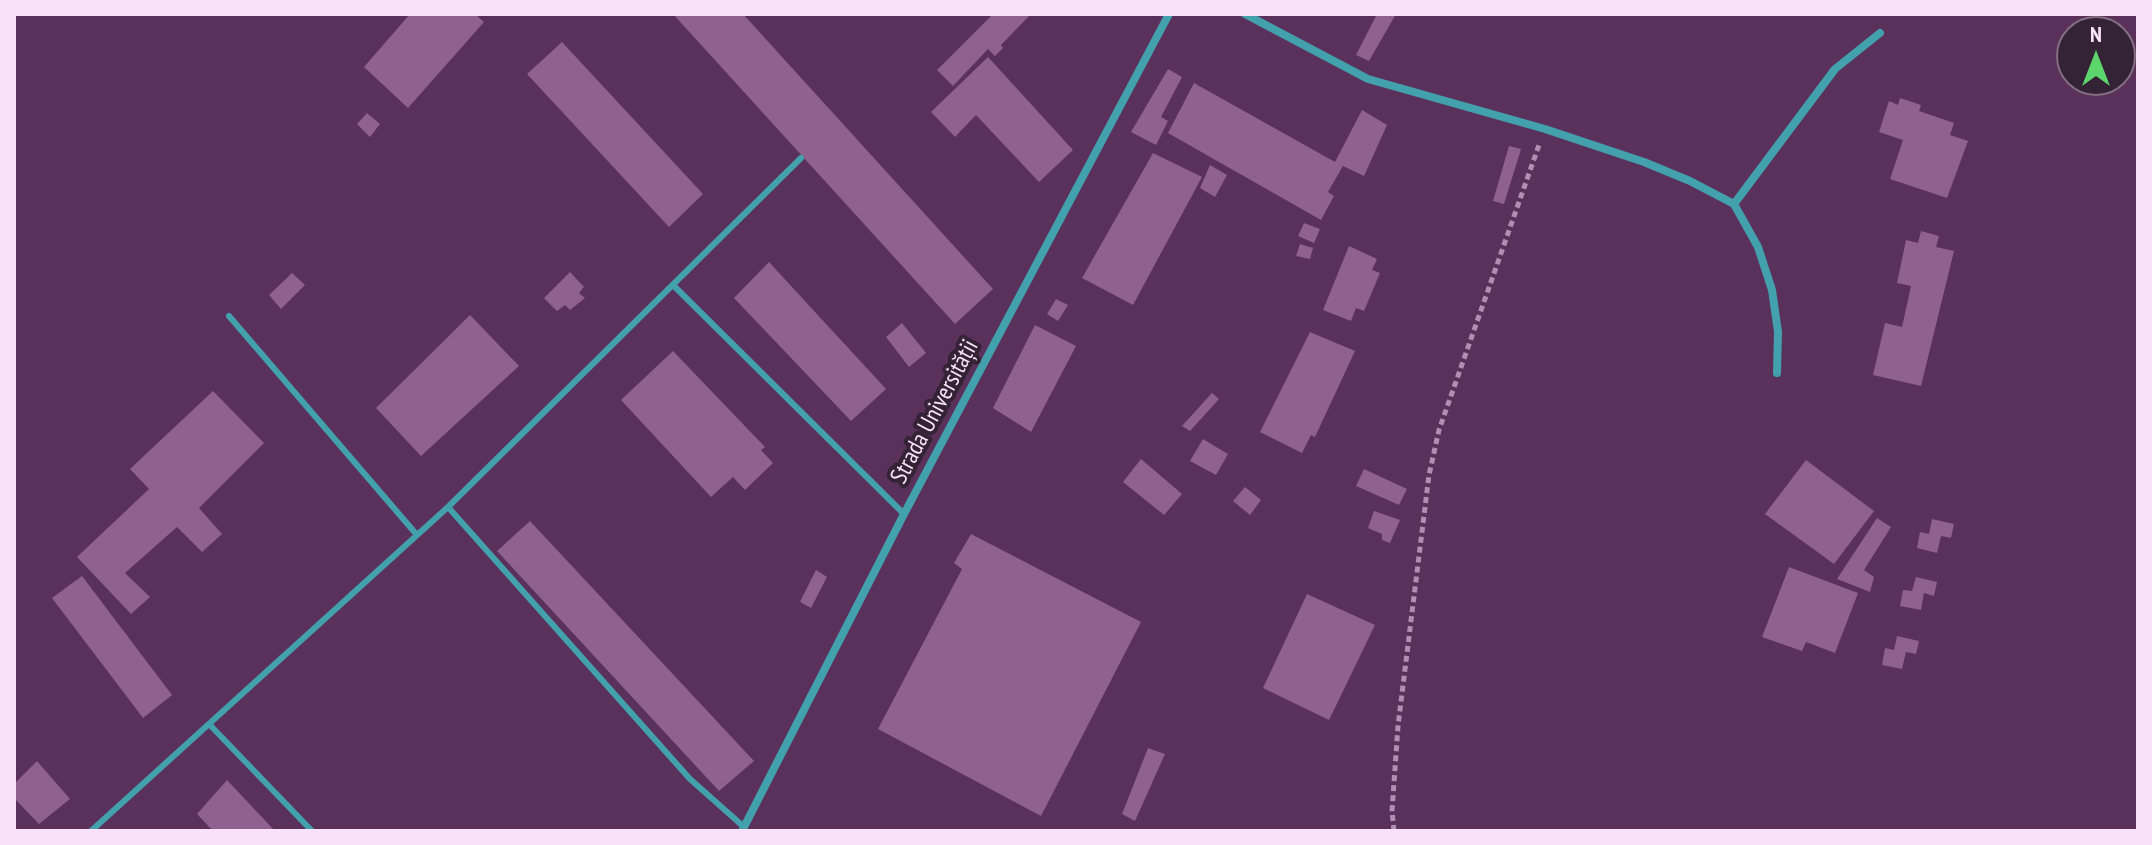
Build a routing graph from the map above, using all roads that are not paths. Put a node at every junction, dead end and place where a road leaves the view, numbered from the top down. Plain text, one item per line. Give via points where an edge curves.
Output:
1 (1169, 14) edge
2 (1245, 14) edge
3 (1880, 33) dead end
4 (801, 158) dead end
5 (1734, 204) junction
6 (674, 286) junction
7 (229, 316) dead end
8 (1777, 373) dead end
9 (448, 507) junction
10 (904, 514) junction
11 (417, 535) junction
12 (209, 724) junction
13 (743, 829) edge
14 (91, 831) edge
15 (312, 831) edge

1 - 10 street, Strada Universității
2 - 5 street via 1368,79 1644,162
3 - 5 street via 1835,69
4 - 6 lane
5 - 8 street via 1758,247 1772,290
6 - 9 lane
6 - 10 lane
7 - 11 lane
9 - 11 lane
9 - 13 lane via 690,779
10 - 13 street, Strada Universității
11 - 12 lane
12 - 14 lane
12 - 15 lane

